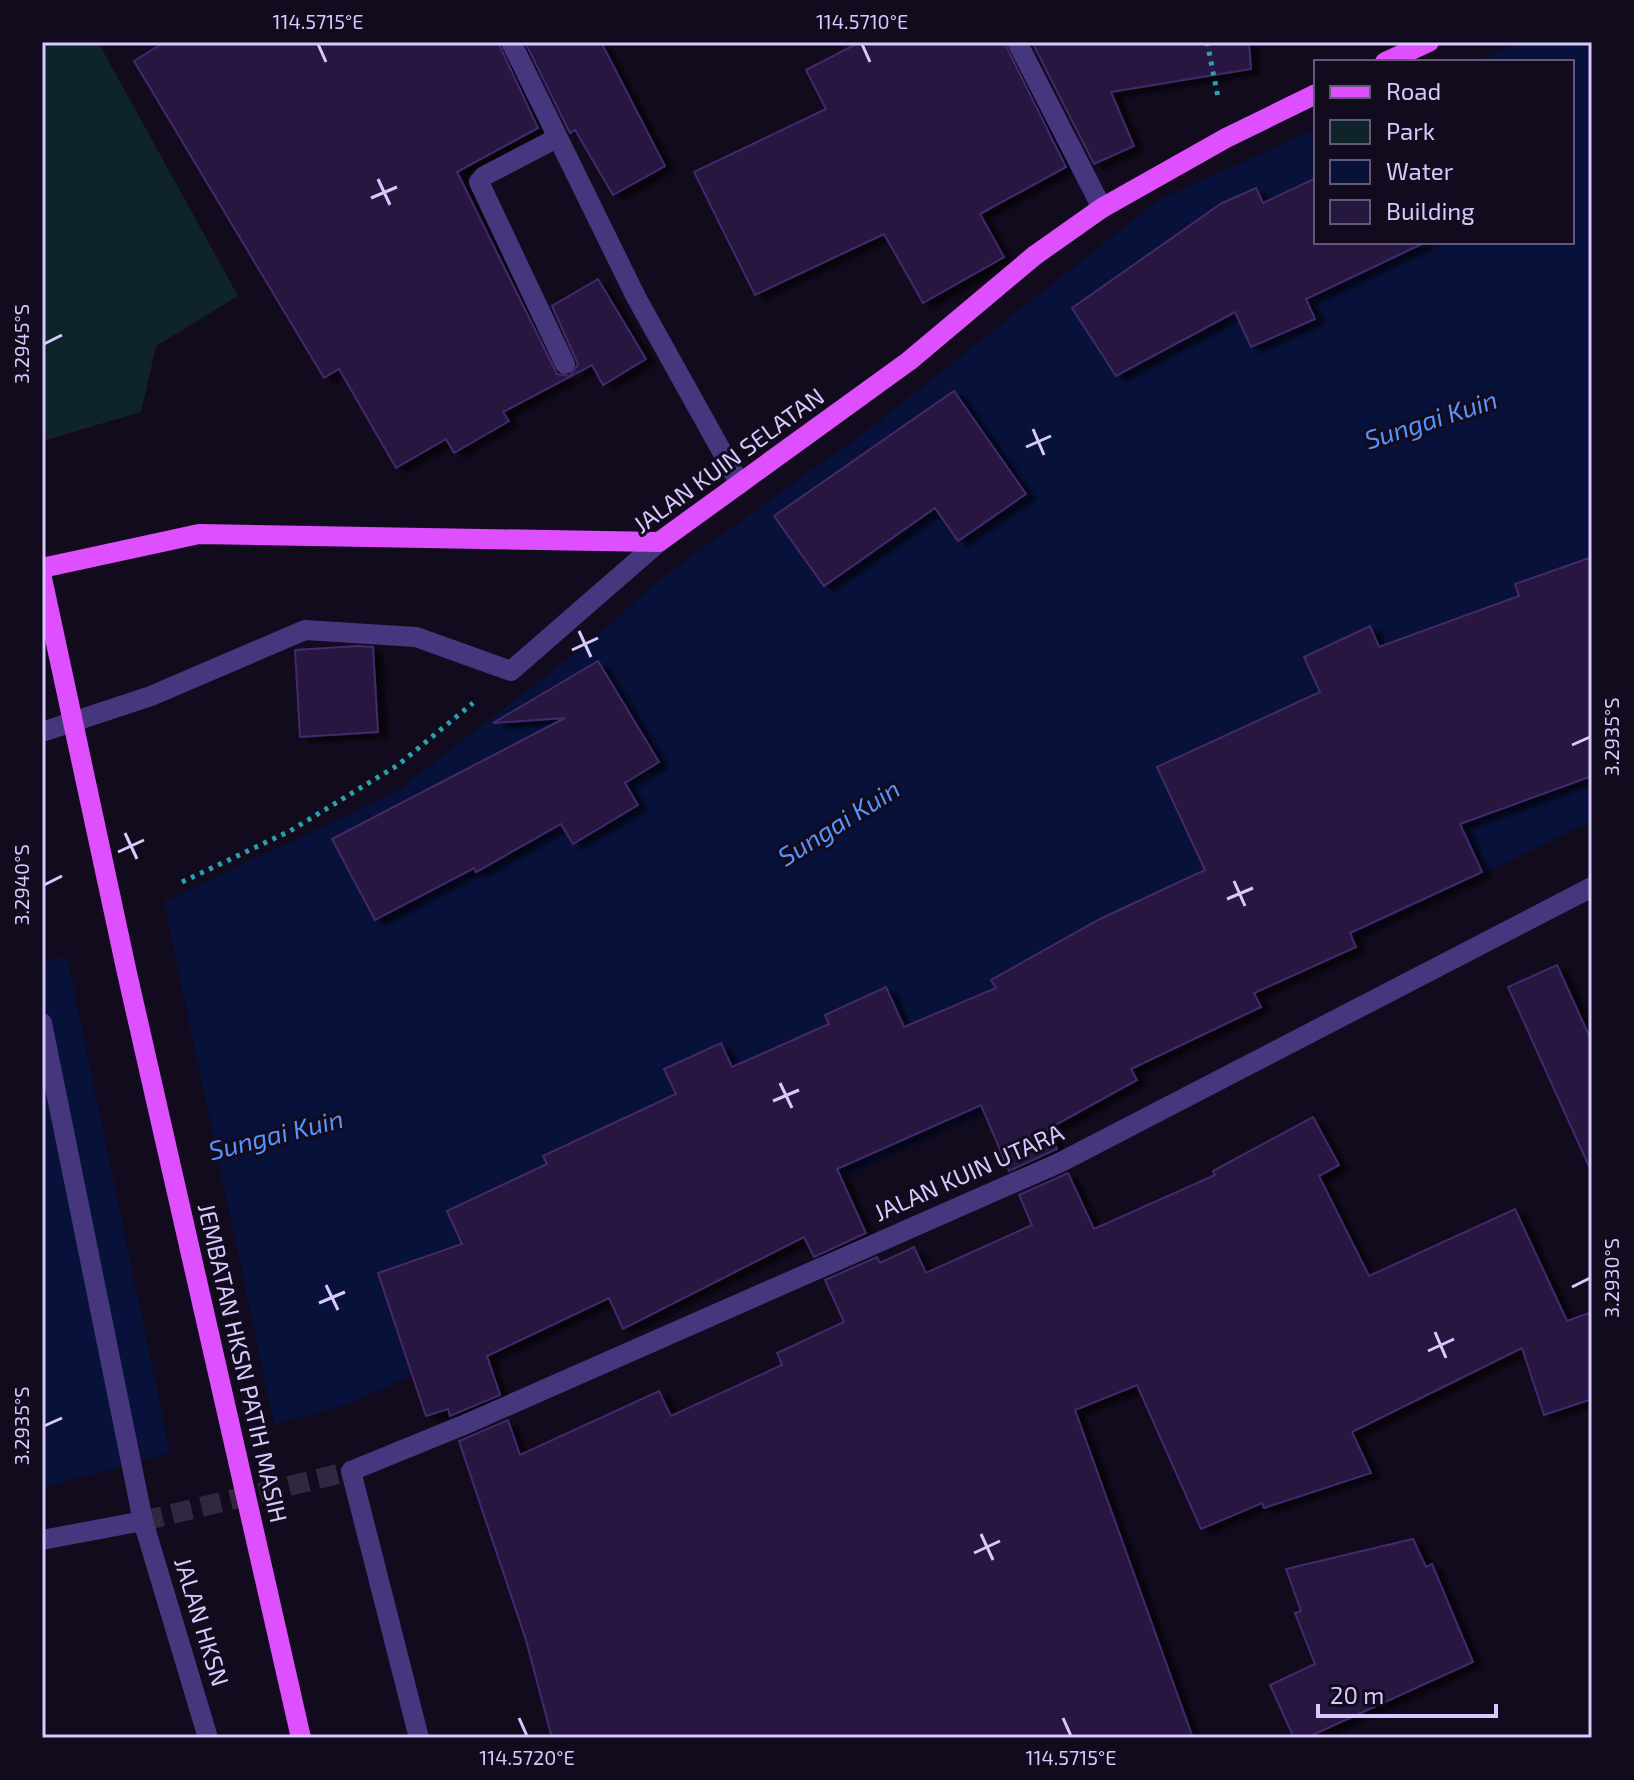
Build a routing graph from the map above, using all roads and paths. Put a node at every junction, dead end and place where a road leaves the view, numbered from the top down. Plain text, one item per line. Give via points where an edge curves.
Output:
1 (511, 42) edge
2 (1017, 42) edge
3 (1207, 42) edge
4 (1429, 42) edge
5 (1389, 60) edge
6 (1314, 95) edge
7 (557, 138) junction
8 (1226, 138) junction
9 (1102, 208) junction
10 (565, 364) dead end
11 (740, 484) junction
12 (659, 542) junction
13 (42, 568) edge
14 (42, 578) edge
15 (511, 671) junction
16 (42, 732) edge
17 (182, 882) dead end
18 (1591, 890) edge
19 (42, 1023) edge
20 (143, 1521) junction
21 (42, 1540) edge
22 (208, 1738) edge
23 (301, 1738) edge
24 (419, 1738) edge

1 - 7 street
2 - 9 street
3 - 8 path
4 - 5 main road
6 - 8 main road, JALAN KUIN SELATAN
7 - 10 street via 479,182
7 - 11 street via 636,297
8 - 9 main road, JALAN KUIN SELATAN
9 - 11 main road, JALAN KUIN SELATAN via 1034,256 909,361
11 - 12 main road, JALAN KUIN SELATAN
12 - 13 main road via 199,534
12 - 15 street, JALAN KUIN SELATAN
14 - 23 main road, JEMBATAN HKSN PATIH MASIH, bridge
15 - 16 street via 416,637 305,630 151,696
15 - 17 path via 398,765 290,831
18 - 24 street, JALAN KUIN UTARA via 1061,1162 351,1471
19 - 20 street, JALAN HKSN
20 - 21 street
20 - 22 street, JALAN HKSN

